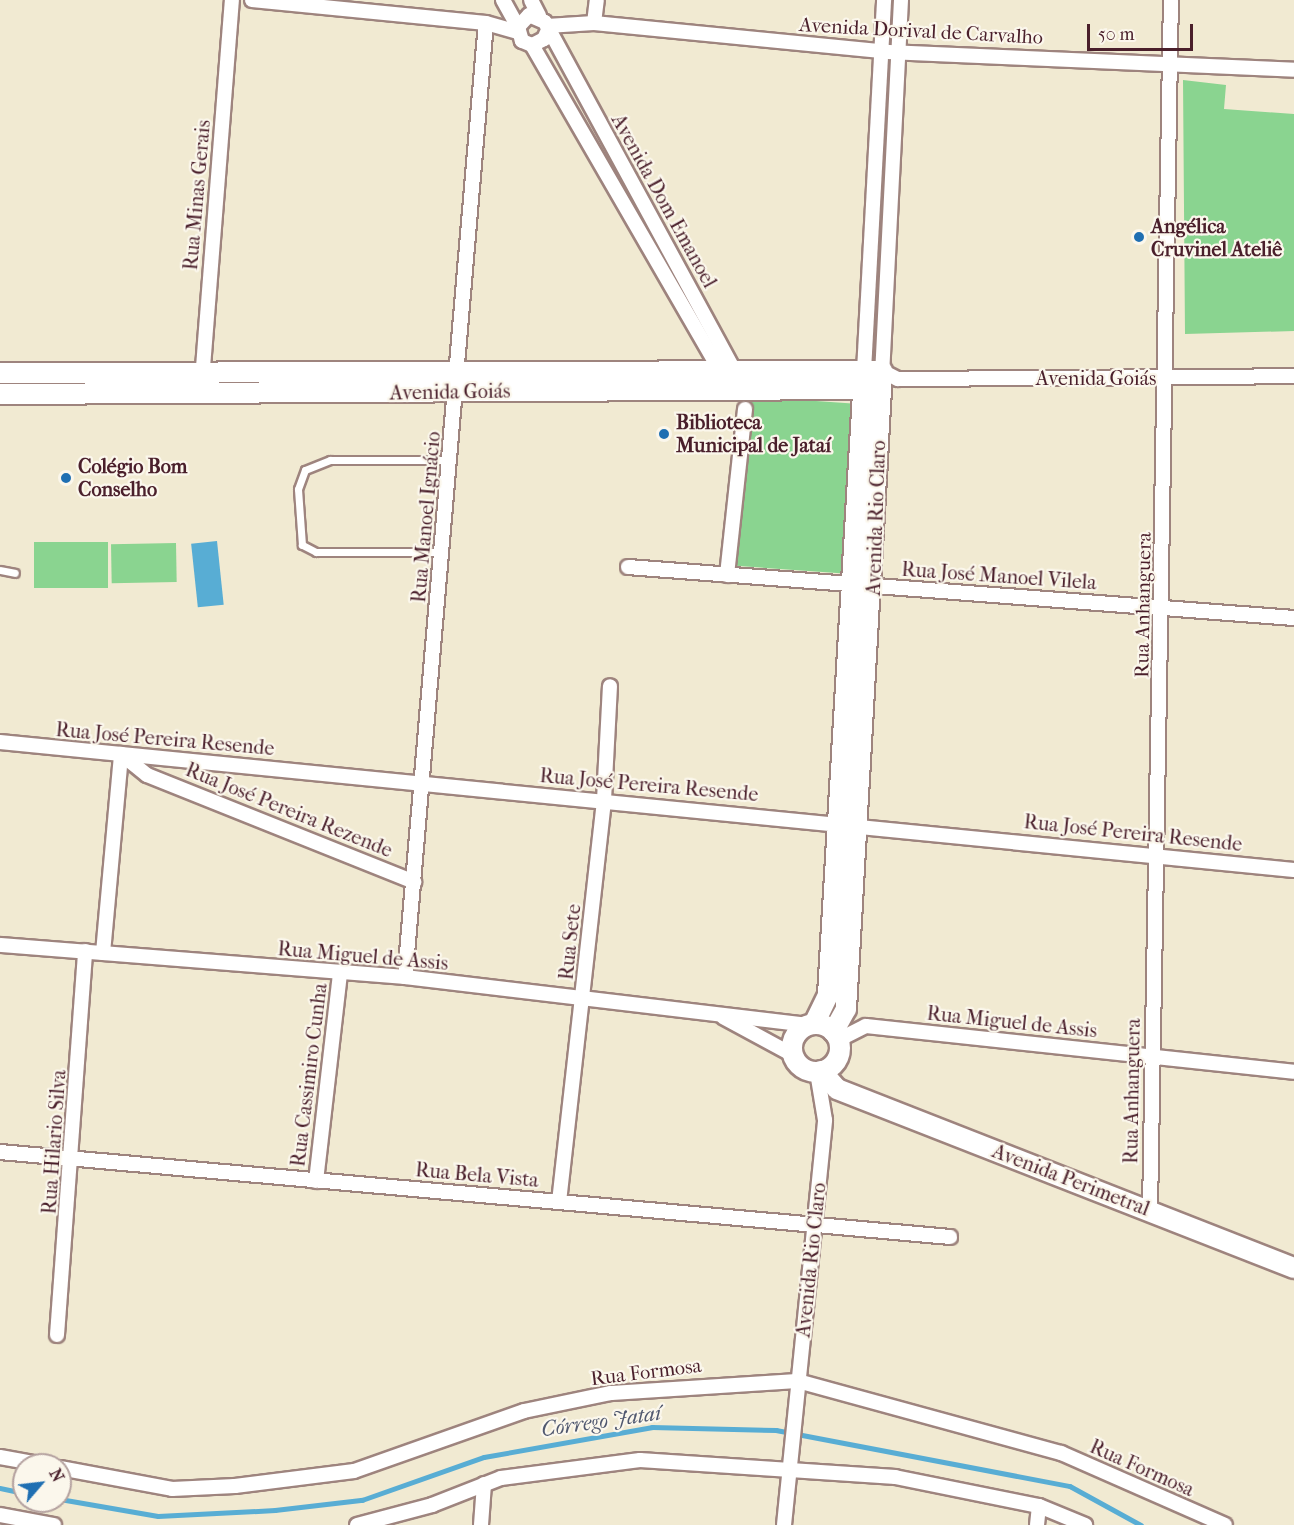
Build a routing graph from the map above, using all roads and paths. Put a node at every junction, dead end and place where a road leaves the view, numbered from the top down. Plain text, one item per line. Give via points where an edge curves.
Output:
1 (232, 0) edge
2 (252, 0) edge
3 (502, 0) edge
4 (531, 0) edge
5 (597, 0) edge
6 (884, 0) edge
7 (901, 0) edge
8 (1171, 0) edge
9 (486, 23) junction
10 (544, 24) junction
11 (594, 24) junction
12 (518, 30) junction
13 (532, 45) junction
14 (882, 52) junction
15 (898, 52) junction
16 (1170, 63) junction
17 (1294, 70) edge
18 (878, 131) junction
19 (894, 133) junction
20 (869, 281) junction
21 (886, 281) junction
22 (728, 372) junction
23 (0, 373) edge
24 (203, 373) junction
25 (1294, 376) edge
26 (1167, 377) junction
27 (878, 380) junction
28 (458, 382) junction
29 (589, 382) junction
30 (0, 394) edge
31 (202, 394) junction
32 (740, 397) junction
33 (451, 460) junction
34 (443, 552) junction
35 (628, 567) dead end
36 (0, 570) edge
37 (15, 573) dead end
38 (727, 575) junction
39 (853, 585) junction
40 (873, 586) junction
41 (1162, 608) junction
42 (1294, 618) edge
43 (610, 686) dead end
44 (0, 742) edge
45 (121, 754) junction
46 (423, 783) junction
47 (604, 800) junction
48 (850, 824) junction
49 (1157, 854) junction
50 (1294, 870) edge
51 (414, 882) junction
52 (844, 908) junction
53 (0, 945) edge
54 (85, 951) junction
55 (103, 953) junction
56 (340, 973) junction
57 (405, 977) junction
58 (583, 999) junction
59 (721, 1016) junction
60 (811, 1024) junction
61 (836, 1036) junction
62 (793, 1055) junction
63 (1152, 1056) junction
64 (823, 1069) junction
65 (1294, 1072) edge
66 (0, 1152) edge
67 (73, 1161) junction
68 (316, 1181) junction
69 (559, 1202) junction
70 (1150, 1210) junction
71 (815, 1224) junction
72 (950, 1237) dead end
73 (1294, 1268) edge
74 (57, 1335) dead end
75 (798, 1381) junction
76 (790, 1467) junction
77 (72, 1470) edge
78 (484, 1484) junction
79 (1039, 1506) junction
80 (0, 1515) edge
81 (54, 1525) edge
82 (357, 1525) edge
83 (481, 1525) edge
84 (784, 1525) edge
85 (1037, 1525) edge
86 (1084, 1525) edge
87 (1225, 1525) edge

1 - 24 street, Rua Minas Gerais
2 - 9 street
3 - 12 street
4 - 10 street, Avenida Dom Emanoel
5 - 11 street
6 - 14 street, Avenida Rio Claro
7 - 15 street, Avenida Rio Claro
8 - 16 street, Rua Anhanguera
9 - 12 street
9 - 28 street, Rua Manoel Ignácio
10 - 11 street, Avenida Dorival de Carvalho
10 - 12 street via 525,16
10 - 13 street via 544,39
10 - 22 street, Avenida Dom Emanoel
11 - 14 street, Avenida Dorival de Carvalho
12 - 13 street, Avenida Dom Emanoel
13 - 22 street, Avenida Dom Emanoel
14 - 15 street, Avenida Dorival de Carvalho
14 - 18 street, Avenida Rio Claro
15 - 16 street, Avenida Dorival de Carvalho
15 - 19 street, Avenida Rio Claro
16 - 17 street, Avenida Dorival de Carvalho
16 - 26 street, Rua Anhanguera
18 - 19 street
18 - 20 street, Avenida Rio Claro
19 - 21 street, Avenida Rio Claro
20 - 21 street
20 - 27 street, Avenida Rio Claro
21 - 27 street, Avenida Rio Claro
22 - 27 main road, Avenida Goiás
22 - 29 main road, Avenida Goiás
22 - 32 street, Avenida Dom Emanoel
23 - 24 main road, Avenida Goiás
24 - 28 main road, Avenida Goiás
24 - 31 street, Rua Minas Gerais
25 - 26 street, Avenida Goiás
26 - 27 street, Avenida Goiás
26 - 41 street, Rua Anhanguera
27 - 32 main road, Avenida Goiás
27 - 39 main road, Avenida Rio Claro
27 - 40 main road, Avenida Rio Claro
28 - 29 main road, Avenida Goiás
28 - 31 main road, Avenida Goiás
28 - 33 street, Rua Manoel Ignácio
29 - 32 main road, Avenida Goiás
30 - 31 main road, Avenida Goiás
32 - 38 street
33 - 34 street, Rua Manoel Ignácio
33 - 34 lane via 330,460 305,470 298,489 302,545 316,552
34 - 46 street, Rua Manoel Ignácio
35 - 38 street, Rua José Manoel Vilela
36 - 37 lane
38 - 39 street, Rua José Manoel Vilela
39 - 40 street, Rua José Manoel Vilela
39 - 48 main road, Avenida Rio Claro
40 - 41 street, Rua José Manoel Vilela
40 - 48 main road, Avenida Rio Claro
41 - 42 street, Rua José Manoel Vilela
41 - 49 street, Rua Anhanguera
43 - 47 street, Rua Sete
44 - 45 street, Rua José Pereira Resende
45 - 46 street, Rua José Pereira Resende
45 - 51 street, Rua José Pereira Rezende via 147,775
45 - 55 street
46 - 47 street, Rua José Pereira Resende
46 - 51 street, Rua Manoel Ignácio
47 - 48 street, Rua José Pereira Resende
47 - 58 street, Rua Sete
48 - 49 street, Rua José Pereira Resende
48 - 52 main road, Avenida Rio Claro
49 - 50 street, Rua José Pereira Resende
49 - 63 street, Rua Anhanguera
51 - 57 street, Rua Manoel Ignácio
52 - 60 main road, Avenida Rio Claro via 828,995
52 - 61 main road, Avenida Rio Claro via 845,1016
53 - 54 street, Rua Miguel de Assis
54 - 55 street, Rua Miguel de Assis
54 - 67 street, Rua Hilario Silva
55 - 56 street, Rua Miguel de Assis
56 - 57 street, Rua Miguel de Assis
56 - 68 street, Rua Cassimiro Cunha
57 - 58 street, Rua Miguel de Assis
58 - 59 street, Rua Miguel de Assis
58 - 69 street, Rua Sete
59 - 60 street, Rua Miguel de Assis
59 - 62 street, Rua Miguel de Assis
60 - 61 main road
60 - 62 main road via 792,1041
61 - 63 street, Rua Miguel de Assis via 866,1026
61 - 64 main road
62 - 64 main road via 801,1067
63 - 65 street, Rua Miguel de Assis
63 - 70 street, Rua Anhanguera
64 - 70 main road, Avenida Perimetral via 830,1085
64 - 71 street, Avenida Rio Claro via 825,1120
66 - 67 street, Rua Bela Vista
67 - 68 street, Rua Bela Vista
67 - 74 street, Rua Hilario Silva
68 - 69 street, Rua Bela Vista
69 - 71 street, Rua Bela Vista
70 - 73 main road, Avenida Perimetral
71 - 72 street, Rua Bela Vista
71 - 75 street, Avenida Rio Claro
75 - 76 street, Avenida Rio Claro
75 - 77 street, Rua Formosa via 611,1393 524,1411 354,1470 235,1486 172,1489
75 - 87 street, Rua Formosa via 1061,1453
76 - 78 street via 640,1460
76 - 79 street via 895,1477
76 - 84 street, Avenida Rio Claro
78 - 82 street
78 - 83 street
79 - 85 street
79 - 86 street
80 - 81 street

